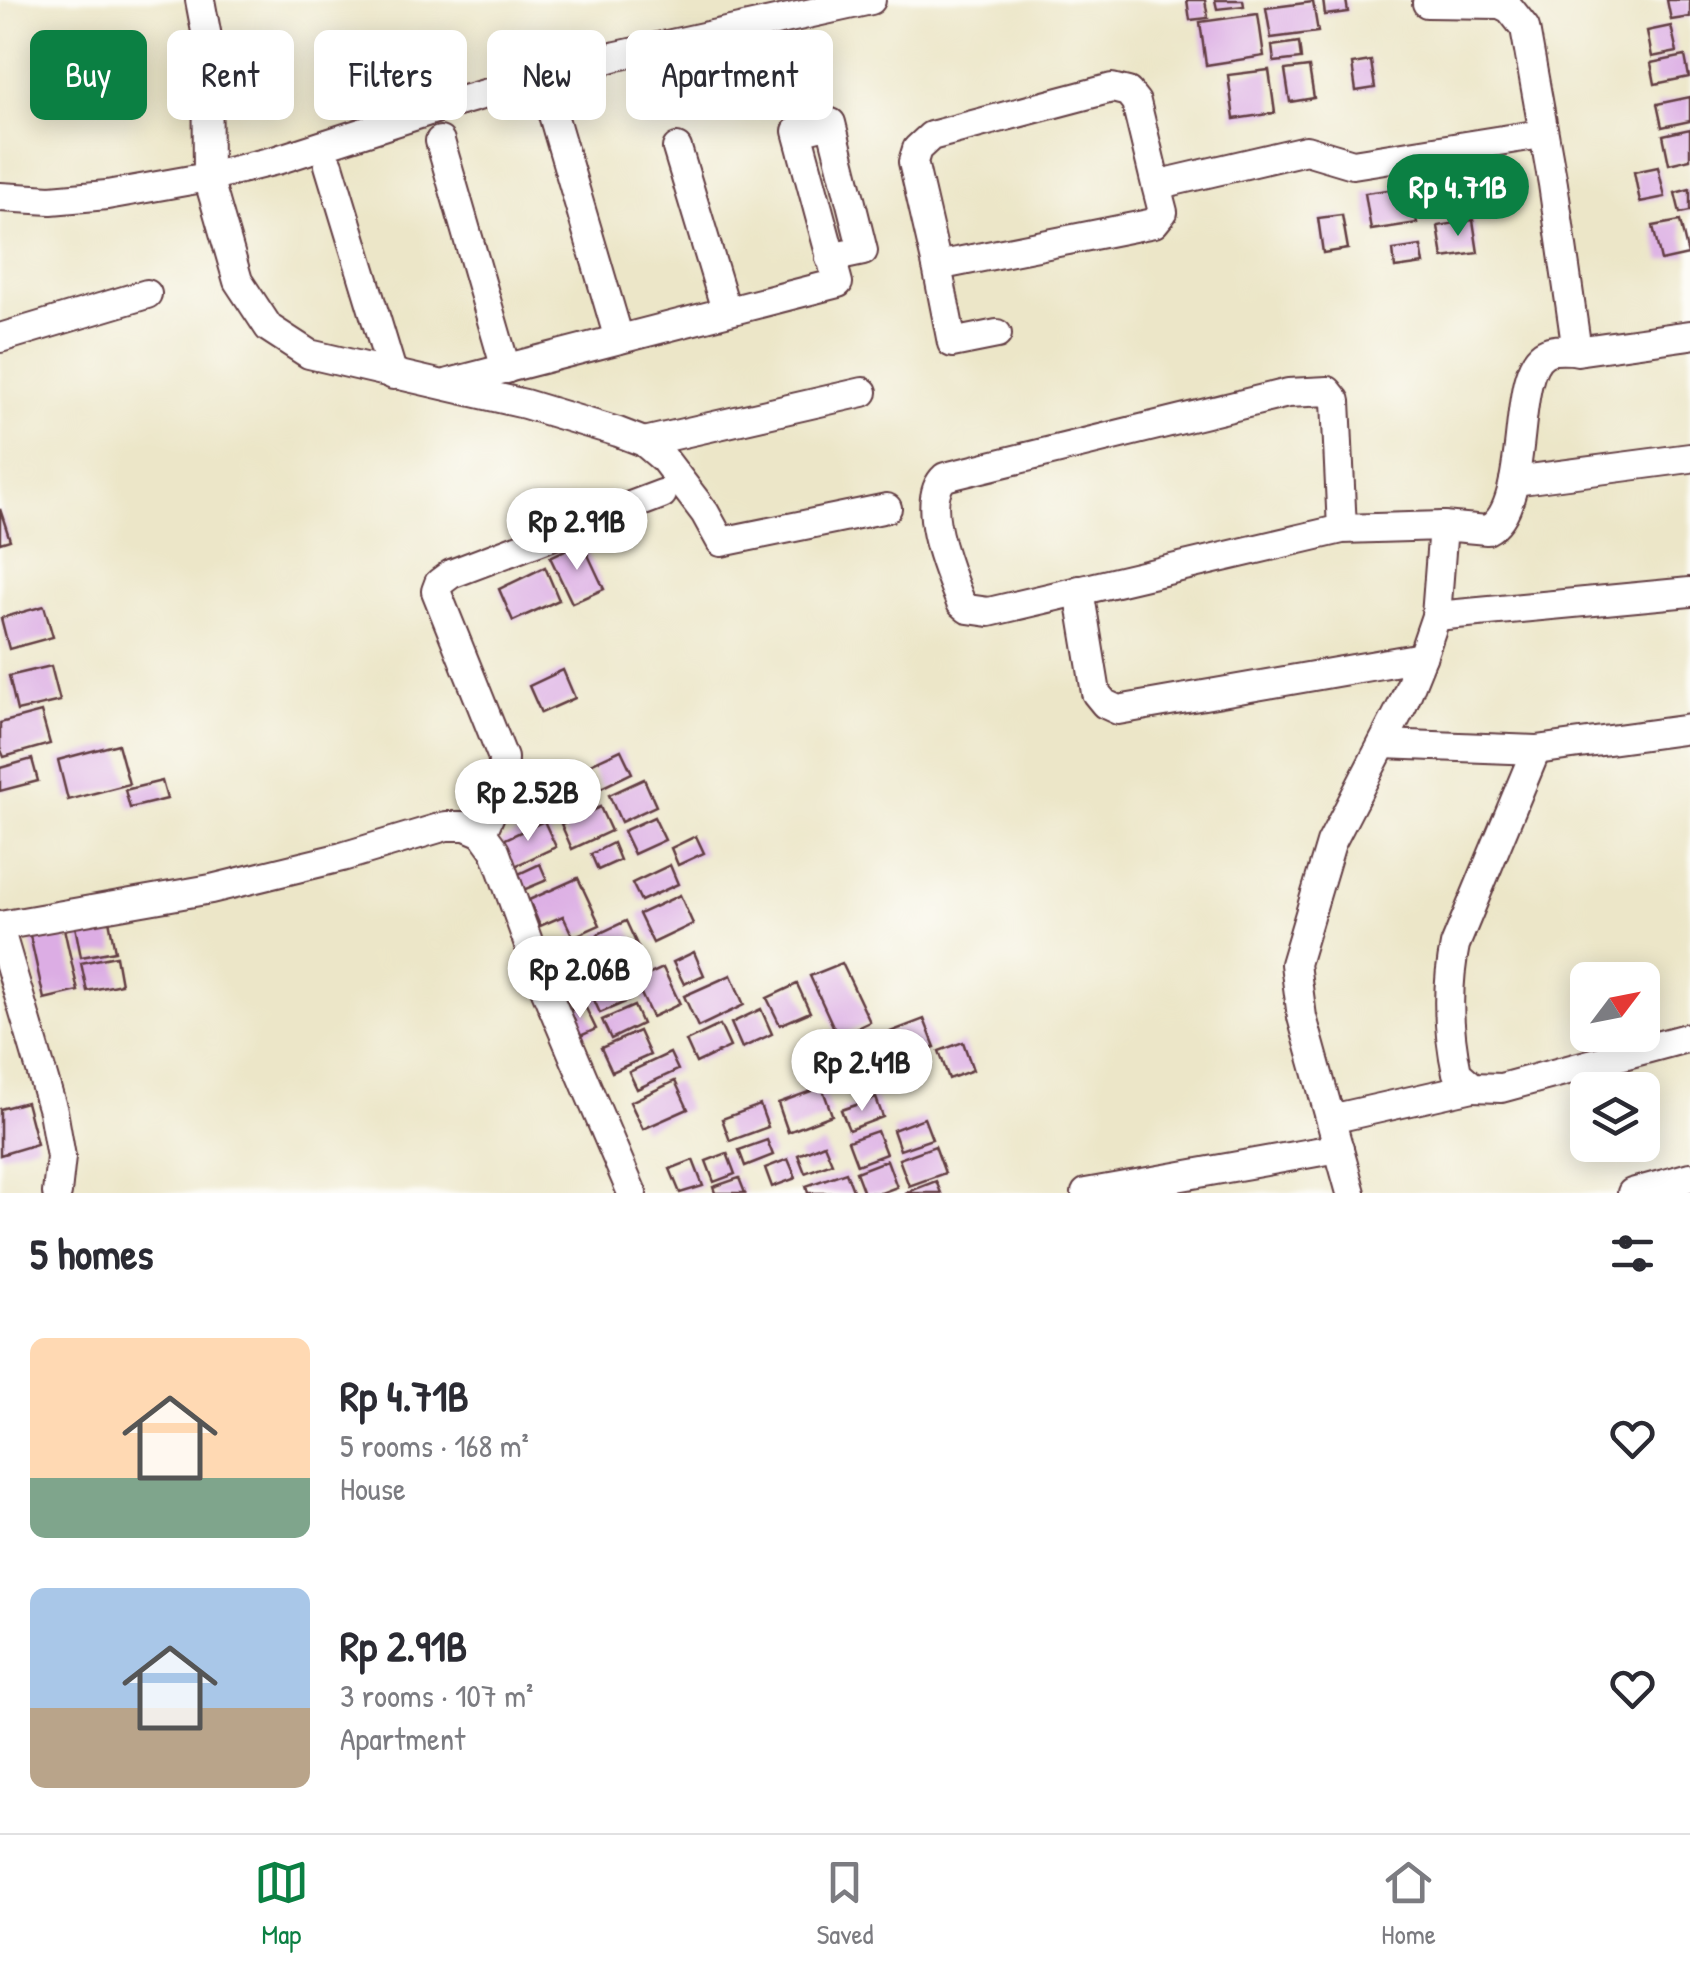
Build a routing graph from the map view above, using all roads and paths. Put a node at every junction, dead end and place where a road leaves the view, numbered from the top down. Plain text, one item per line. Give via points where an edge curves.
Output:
1 (200, 0) edge
2 (872, 0) edge
3 (1427, 3) dead end
4 (555, 120) edge
5 (1542, 134) junction
6 (440, 141) dead end
7 (677, 148) dead end
8 (329, 165) dead end
9 (208, 177) junction
10 (1156, 185) junction
11 (0, 197) edge
12 (830, 258) dead end
13 (936, 266) junction
14 (147, 294) dead end
15 (726, 310) junction
16 (998, 334) dead end
17 (1690, 334) edge
18 (0, 338) edge
19 (619, 338) junction
20 (1577, 350) junction
21 (506, 369) junction
22 (393, 375) junction
23 (441, 386) junction
24 (863, 392) dead end
25 (644, 442) junction
26 (1690, 458) edge
27 (1514, 481) junction
28 (662, 494) dead end
29 (886, 508) dead end
30 (1443, 526) junction
31 (1342, 529) junction
32 (1080, 590) junction
33 (1690, 592) edge
34 (1436, 616) junction
35 (1422, 657) junction
36 (1690, 729) edge
37 (1383, 744) junction
38 (1536, 750) junction
39 (482, 834) junction
40 (0, 928) edge
41 (1690, 1037) edge
42 (1473, 1087) junction
43 (1332, 1118) junction
44 (1339, 1148) junction
45 (1690, 1178) edge
46 (57, 1193) edge
47 (632, 1193) edge
48 (1086, 1193) edge
49 (1352, 1193) edge
50 (1632, 1193) edge

1 - 9 street
2 - 9 street via 617,56
3 - 5 street via 1500,4 1516,14 1527,34
4 - 19 street
5 - 10 street via 1353,164 1306,150
5 - 20 street
6 - 21 street
7 - 15 street
8 - 22 street
9 - 11 street via 106,195
9 - 22 street via 238,281 269,328 309,354
10 - 13 street via 1164,212 1154,222
10 - 13 street via 1136,102 1117,88 931,136 913,162
12 - 15 street via 838,283
13 - 16 street via 952,342
14 - 18 street
15 - 19 street
17 - 20 street
19 - 21 street
20 - 27 street via 1549,350 1533,368
21 - 23 street
22 - 23 street
23 - 25 street
24 - 25 street
25 - 29 street via 664,459 721,542
26 - 27 street
27 - 30 street via 1496,525
28 - 39 street via 451,574 438,586 503,758 504,780
30 - 31 street
30 - 34 street
31 - 32 street
31 - 32 street via 1336,402 1322,390 945,477 938,484 935,520 964,606 989,612
32 - 35 street via 1096,693 1118,710
33 - 34 street
34 - 35 street
35 - 37 street
36 - 38 street
37 - 38 street
37 - 43 street via 1331,843 1295,964
38 - 42 street via 1455,945 1449,1010 1456,1070
39 - 40 street via 446,826 211,888
39 - 47 street via 495,850
40 - 46 street via 53,1111 61,1157
41 - 42 street via 1502,1088
42 - 43 street
43 - 44 street
44 - 48 street
44 - 49 street
45 - 50 street

